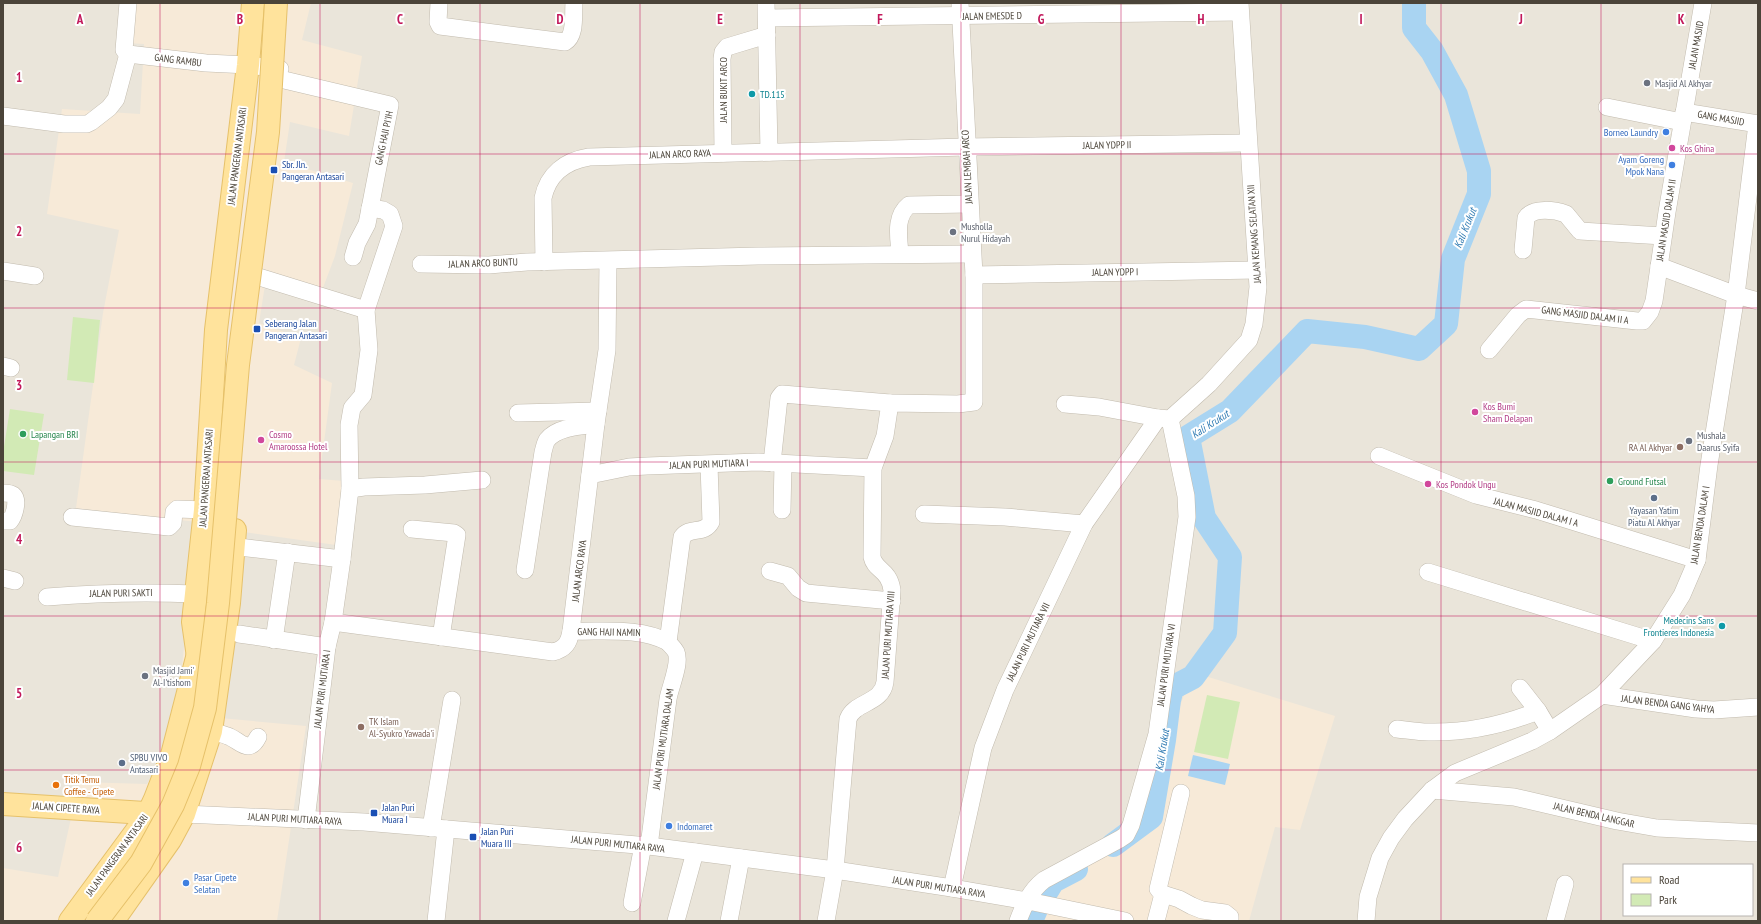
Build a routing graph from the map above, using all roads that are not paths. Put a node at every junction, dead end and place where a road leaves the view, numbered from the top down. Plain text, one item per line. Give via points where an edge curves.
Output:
1 (128, 3) edge
2 (253, 3) edge
3 (262, 3) edge
4 (276, 3) edge
5 (284, 3) edge
6 (439, 3) edge
7 (574, 3) edge
8 (1703, 3) edge
9 (1240, 7) edge
10 (960, 10) edge
11 (766, 11) edge
12 (767, 36) junction
13 (128, 54) junction
14 (248, 65) junction
15 (280, 74) junction
16 (1607, 107) dead end
17 (3, 116) edge
18 (1683, 117) junction
19 (1757, 124) edge
20 (1248, 143) junction
21 (966, 147) junction
22 (723, 152) junction
23 (769, 152) junction
24 (969, 204) junction
25 (370, 208) junction
26 (1663, 236) junction
27 (1523, 250) dead end
28 (900, 254) junction
29 (972, 254) junction
30 (353, 258) dead end
31 (608, 261) junction
32 (544, 262) junction
33 (422, 264) dead end
34 (1659, 266) junction
35 (1257, 270) junction
36 (3, 271) edge
37 (974, 275) junction
38 (35, 276) dead end
39 (256, 276) junction
40 (1736, 295) junction
41 (1758, 301) edge
42 (366, 310) junction
43 (1637, 321) joint
44 (1489, 350) dead end
45 (890, 403) junction
46 (1065, 404) dead end
47 (518, 413) dead end
48 (597, 418) junction
49 (1164, 419) junction
50 (1379, 456) dead end
51 (777, 463) junction
52 (709, 464) junction
53 (873, 468) junction
54 (590, 475) junction
55 (482, 480) dead end
56 (350, 489) junction
57 (3, 493) edge
58 (205, 510) junction
59 (782, 510) dead end
60 (924, 514) dead end
61 (72, 517) dead end
62 (3, 521) edge
63 (1084, 524) junction
64 (412, 529) dead end
65 (239, 547) dead end
66 (287, 552) junction
67 (342, 559) junction
68 (1697, 560) junction
69 (525, 570) dead end
70 (770, 571) dead end
71 (1428, 572) dead end
72 (195, 594) junction
73 (47, 597) dead end
74 (892, 601) junction
75 (333, 622) junction
76 (571, 631) junction
77 (239, 634) dead end
78 (440, 637) junction
79 (274, 640) junction
80 (1653, 641) junction
81 (668, 642) junction
82 (327, 647) junction
83 (198, 657) junction
84 (1520, 688) dead end
85 (1602, 695) junction
86 (452, 700) dead end
87 (1758, 707) edge
88 (1538, 711) junction
89 (1397, 729) dead end
90 (211, 731) junction
91 (1550, 731) junction
92 (258, 737) dead end
93 (1432, 790) junction
94 (1180, 792) dead end
95 (3, 804) edge
96 (144, 808) junction
97 (184, 814) junction
98 (306, 820) junction
99 (439, 828) junction
100 (1758, 833) edge
101 (646, 845) junction
102 (695, 852) junction
103 (741, 858) junction
104 (834, 870) junction
105 (1565, 884) dead end
106 (952, 888) junction
107 (1163, 894) junction
108 (1029, 902) junction
109 (632, 903) dead end
110 (70, 921) edge
111 (97, 921) edge
112 (114, 921) edge
113 (436, 921) edge
114 (676, 921) edge
115 (729, 921) edge
116 (826, 921) edge
117 (1018, 921) edge
118 (1125, 921) edge
119 (1156, 921) edge
120 (1230, 921) edge
121 (1366, 921) edge
122 (1555, 921) edge

1 - 13 street via 124,50
2 - 14 main road, JALAN PANGERAN ANTASARI
3 - 83 main road via 254,134 228,346 205,627
4 - 111 main road, bridge via 268,132 238,365 218,603 204,708 189,766 173,805 141,863
5 - 15 main road
6 - 7 street via 440,26 565,42 571,35
8 - 18 street, JALAN MASJID
9 - 10 street, JALAN EMESDE D
9 - 20 street, JALAN KEMANG SELATAN XII
10 - 11 street, JALAN EMESDE D
10 - 21 street, JALAN LEMBAH ARCO
11 - 12 street
12 - 22 street, JALAN BUKIT ARCO via 727,47 723,52
12 - 23 street
13 - 14 street, GANG RAMBU
13 - 17 street via 116,98 109,108 92,122 64,124
14 - 15 street, GANG RAMBU
14 - 58 main road, JALAN PANGERAN ANTASARI via 216,330
15 - 25 street, GANG HAJI PI'IH via 390,105
15 - 39 main road
16 - 18 street, GANG MASJID
18 - 19 street, GANG MASJID
18 - 26 street, JALAN MASJID DALAM II
19 - 40 street, JALAN BENDA DALAM I
20 - 21 street, JALAN YDPP II
20 - 35 street, JALAN KEMANG SELATAN XII
21 - 23 street, JALAN ARCO RAYA
21 - 24 street, JALAN LEMBAH ARCO
22 - 23 street, JALAN ARCO RAYA
22 - 32 street, JALAN ARCO RAYA via 588,157 564,165 550,178 545,187
24 - 28 street via 909,205 901,214 899,223
24 - 29 street, JALAN LEMBAH ARCO
25 - 30 street, GANG HAJI PI'IH via 367,224
25 - 42 street via 390,214 394,226
26 - 27 street via 1580,231 1566,214 1538,211 1528,214 1526,218
26 - 34 street, JALAN MASJID DALAM II
28 - 29 street
28 - 31 street
29 - 37 street, JALAN LEMBAH ARCO
31 - 32 street
31 - 48 street, JALAN ARCO RAYA via 608,334
32 - 33 street, JALAN ARCO BUNTU via 489,265
34 - 40 street
34 - 43 street, JALAN MASJID DALAM II via 1652,308 1643,321
35 - 37 street, JALAN YDPP I
35 - 49 street, JALAN KEMANG SELATAN XII via 1256,307 1249,340 1209,384
36 - 38 street
37 - 45 street, JALAN LEMBAH ARCO via 974,402
39 - 42 street
39 - 90 main road via 229,603
40 - 41 street
40 - 68 street, JALAN BENDA DALAM I via 1709,464
42 - 56 street, JALAN PURI MUTIARA I via 369,350 363,395 352,408 349,426
43 - 44 street, GANG MASJID DALAM II A via 1532,309 1523,311
45 - 51 street via 782,394 779,398
45 - 53 street, JALAN PURI MUTIARA VIII via 885,436
46 - 49 street via 1099,407
47 - 48 street
48 - 54 street, JALAN ARCO RAYA
48 - 69 street via 558,432 547,440 542,452
49 - 63 street, JALAN PURI MUTIARA VII
49 - 108 street, JALAN PURI MUTIARA VI via 1186,496 1187,517 1157,734 1132,825 1120,839 1044,880 1036,886
50 - 68 street, JALAN MASJID DALAM I A via 1476,495 1536,510
51 - 52 street, JALAN PURI MUTIARA I
51 - 53 street, JALAN PURI MUTIARA I
51 - 59 street
52 - 54 street, JALAN PURI MUTIARA I via 629,467
52 - 81 street via 711,522 705,529 686,532 682,537
53 - 74 street, JALAN PURI MUTIARA VIII via 872,557 891,581
54 - 76 street, JALAN ARCO RAYA
55 - 56 street
56 - 67 street, JALAN PURI MUTIARA I
57 - 62 street via 14,496 15,505 12,519
58 - 61 street via 177,509 174,512 173,524 169,527
58 - 72 main road, JALAN PANGERAN ANTASARI
60 - 63 street via 1006,517
63 - 106 street, JALAN PURI MUTIARA VII via 1005,690 983,748
64 - 78 street via 457,535
65 - 66 street
66 - 67 street
66 - 79 street
67 - 75 street, JALAN PURI MUTIARA I
68 - 80 street, JALAN BENDA DALAM I via 1682,595
70 - 74 street via 788,576 806,593
71 - 80 street
72 - 73 street, JALAN PURI SAKTI via 103,593
72 - 83 main road, JALAN PANGERAN ANTASARI via 193,622
74 - 104 street, JALAN PURI MUTIARA VIII via 884,687 881,694 851,712 848,719
75 - 78 street, JALAN ARCO RAYA
75 - 82 street, JALAN PURI MUTIARA I
76 - 78 street, JALAN ARCO RAYA via 566,646 553,652
76 - 81 street, GANG HAJI NAMIN via 646,633
77 - 79 street
79 - 82 street
80 - 85 street, JALAN BENDA DALAM I
81 - 101 street, JALAN PURI MUTIARA DALAM via 676,652 677,671 668,699
82 - 98 street, JALAN PURI MUTIARA I
83 - 96 main road, JALAN PANGERAN ANTASARI via 172,755
84 - 88 street
85 - 87 street, JALAN BENDA GANG YAHYA via 1696,709
85 - 91 street, JALAN BENDA DALAM I
86 - 99 street
88 - 89 street via 1504,723 1470,729 1427,732
88 - 91 street
90 - 92 street via 248,746 255,743
90 - 97 main road
91 - 93 street, JALAN BENDA DALAM I via 1455,773
93 - 100 street, JALAN BENDA LANGGAR via 1514,797 1657,828
93 - 121 street, JALAN BENDA DALAM I via 1405,819 1380,858 1368,897
94 - 107 street via 1158,884 1158,889
95 - 96 main road, JALAN CIPETE RAYA
96 - 97 main road, JALAN CIPETE RAYA
96 - 110 main road, JALAN PANGERAN ANTASARI
97 - 98 street, JALAN PURI MUTIARA RAYA
97 - 112 main road via 170,840
98 - 99 street, JALAN PURI MUTIARA RAYA
99 - 101 street, JALAN PURI MUTIARA RAYA
99 - 113 street
101 - 102 street, JALAN PURI MUTIARA RAYA
101 - 109 street, JALAN PURI MUTIARA DALAM
102 - 103 street, JALAN PURI MUTIARA RAYA
102 - 114 street
103 - 104 street, JALAN PURI MUTIARA RAYA
103 - 115 street
104 - 106 street, JALAN PURI MUTIARA RAYA
104 - 116 street, JALAN PURI MUTIARA VIII
105 - 122 street
106 - 108 street, JALAN PURI MUTIARA RAYA
107 - 119 street
107 - 120 street via 1202,910 1225,913 1230,917
108 - 117 street, JALAN PURI MUTIARA VI
108 - 118 street, JALAN PURI MUTIARA RAYA

